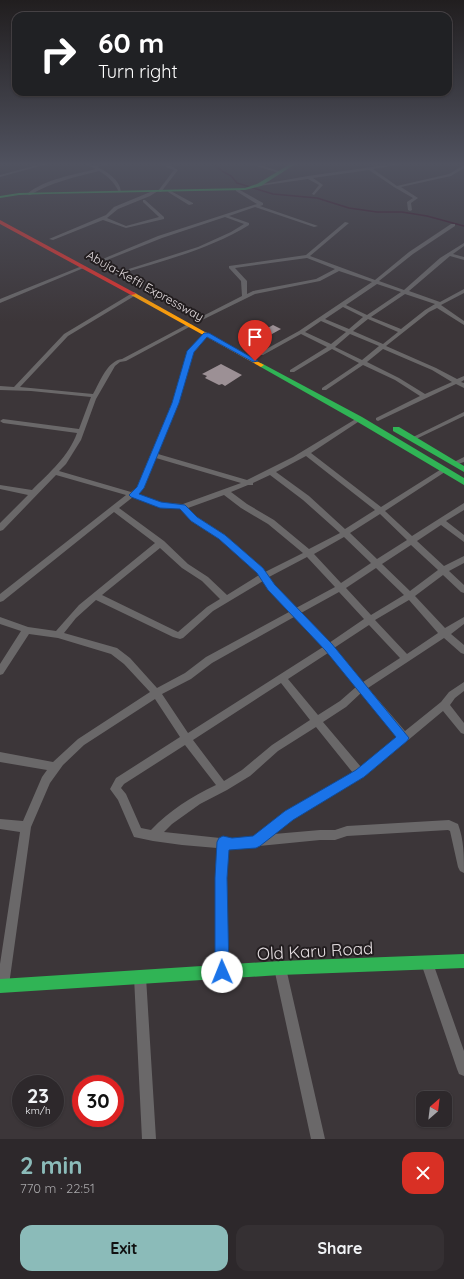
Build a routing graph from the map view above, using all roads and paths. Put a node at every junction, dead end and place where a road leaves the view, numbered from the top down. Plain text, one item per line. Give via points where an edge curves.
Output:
1 (2, 216) edge
2 (108, 216) edge
3 (160, 216) edge
4 (226, 216) joint
5 (286, 216) edge
6 (104, 218) junction
7 (0, 222) edge
8 (346, 223) dead end
9 (453, 225) dead end
10 (316, 226) dead end
11 (51, 239) junction
12 (464, 244) edge
13 (449, 254) junction
14 (308, 256) junction
15 (464, 259) edge
16 (95, 263) junction
17 (84, 266) junction
18 (339, 269) junction
19 (115, 274) junction
20 (376, 282) junction
21 (464, 291) edge
22 (406, 292) junction
23 (134, 294) junction
24 (456, 295) junction
25 (245, 297) junction
26 (464, 298) edge
27 (0, 301) edge
28 (439, 304) junction
29 (342, 305) junction
30 (368, 317) junction
31 (320, 319) junction
32 (194, 323) junction
33 (464, 323) edge
34 (350, 331) junction
35 (401, 331) junction
36 (301, 332) junction
37 (206, 334) junction
38 (383, 346) junction
39 (330, 348) junction
40 (261, 354) junction
41 (273, 361) dead end
42 (362, 362) junction
43 (292, 371) dead end
44 (464, 378) edge
45 (457, 381) junction
46 (464, 386) edge
47 (0, 388) edge
48 (15, 389) junction
49 (324, 389) dead end
50 (95, 396) junction
51 (424, 396) junction
52 (464, 414) edge
53 (375, 417) joint
54 (359, 419) junction
55 (3, 421) dead end
56 (81, 431) junction
57 (414, 438) junction
58 (306, 454) junction
59 (154, 455) junction
60 (464, 459) edge
61 (455, 463) junction
62 (464, 469) edge
63 (445, 470) junction
64 (55, 472) junction
65 (271, 472) junction
66 (250, 482) junction
67 (464, 482) edge
68 (0, 487) edge
69 (225, 492) junction
70 (33, 493) junction
71 (134, 495) junction
72 (464, 506) edge
73 (182, 507) junction
74 (115, 509) junction
75 (381, 511) junction
76 (441, 521) junction
77 (0, 528) edge
78 (344, 533) junction
79 (464, 539) edge
80 (411, 541) junction
81 (161, 543) junction
82 (308, 553) junction
83 (464, 559) edge
84 (375, 564) junction
85 (443, 570) junction
86 (264, 576) junction
87 (340, 588) junction
88 (464, 590) edge
89 (96, 596) junction
90 (410, 596) junction
91 (0, 599) edge
92 (226, 599) junction
93 (294, 612) junction
94 (0, 620) edge
95 (369, 620) junction
96 (464, 620) edge
97 (27, 630) junction
98 (444, 633) junction
99 (58, 635) junction
100 (328, 647) junction
101 (464, 650) edge
102 (406, 659) junction
103 (0, 671) edge
104 (282, 678) junction
105 (464, 686) edge
106 (362, 687) junction
107 (156, 693) junction
108 (444, 705) junction
109 (316, 720) junction
110 (464, 730) edge
111 (186, 738) junction
112 (404, 738) junction
113 (0, 757) edge
114 (55, 767) junction
115 (360, 774) junction
116 (224, 787) junction
117 (0, 824) edge
118 (26, 827) junction
119 (153, 836) junction
120 (223, 842) junction
121 (256, 842) junction
122 (464, 867) edge
123 (464, 960) edge
124 (427, 962) junction
125 (280, 968) junction
126 (222, 972) junction
127 (140, 977) junction
128 (2, 985) edge
129 (464, 1070) edge
130 (150, 1139) edge
131 (318, 1139) edge

1 - 11 main road, Abuja-Keffi Expressway
2 - 6 street
3 - 6 street via 162,218 126,227
4 - 16 street
4 - 19 street via 247,224 202,247
5 - 10 street
6 - 11 street
7 - 17 main road, Abuja-Keffi Expressway
8 - 14 street
9 - 20 street via 411,253
11 - 16 main road, Abuja-Keffi Expressway
12 - 13 street
13 - 15 street
13 - 22 street
14 - 18 street
14 - 25 street via 231,267 244,281
16 - 19 main road, Abuja-Keffi Expressway
17 - 23 main road, Abuja-Keffi Expressway
17 - 27 street
18 - 20 street
18 - 25 street via 318,280 256,292
19 - 32 main road, Abuja-Keffi Expressway
20 - 22 street
20 - 29 street
21 - 24 street
22 - 28 street
22 - 30 street
23 - 32 main road, Abuja-Keffi Expressway
23 - 48 street via 66,336
24 - 26 street
24 - 28 street
25 - 32 street
28 - 33 street
28 - 35 street
29 - 30 street
29 - 31 street
30 - 34 street
30 - 35 street
31 - 34 street
31 - 36 street
32 - 37 main road, Abuja-Keffi Expressway
32 - 40 main road, Abuja-Keffi Expressway
32 - 50 street via 118,361
34 - 38 street
34 - 39 street
35 - 38 street
36 - 39 street
36 - 40 street
37 - 54 main road, Abuja-Keffi Expressway
37 - 59 street via 189,355 175,403
38 - 42 street
38 - 45 street
39 - 42 street
39 - 43 street
40 - 41 main road, Abuja-Keffi Expressway
42 - 49 street
42 - 51 street
44 - 45 street
45 - 46 street
45 - 51 street
47 - 48 street
48 - 50 street
50 - 56 street
51 - 53 street
52 - 57 street
53 - 57 main road
54 - 58 street
54 - 63 main road, Abuja-Keffi Expressway
55 - 56 street
56 - 64 street via 78,440
57 - 61 main road
58 - 65 street
58 - 75 street
59 - 66 street
59 - 71 street via 140,488
60 - 61 street
61 - 62 main road
63 - 67 main road, Abuja-Keffi Expressway
63 - 75 street
64 - 70 street
64 - 71 street
65 - 66 street
65 - 78 street via 306,498
66 - 69 street
68 - 70 street
69 - 73 street
69 - 82 street via 271,522
70 - 77 street
71 - 73 street via 160,505
71 - 74 street
72 - 76 street
73 - 86 street via 194,519 222,537
74 - 81 street
74 - 91 street
75 - 78 street
75 - 80 street
76 - 79 street
76 - 80 street
78 - 82 street
78 - 84 street
80 - 84 street
80 - 85 street
81 - 89 street
81 - 92 street
82 - 86 street
82 - 87 street
83 - 85 street
84 - 87 street
84 - 90 street
85 - 88 street
85 - 90 street
86 - 92 street
86 - 93 street
87 - 93 street
87 - 95 street
89 - 92 street via 180,636 210,609
89 - 99 street via 73,616
90 - 95 street
90 - 98 street
93 - 100 street
93 - 107 street
94 - 97 street
95 - 100 street
95 - 102 street
96 - 98 street
97 - 99 street
97 - 103 street
98 - 101 street
98 - 102 street
99 - 107 street via 114,651 128,662
100 - 104 street
100 - 106 street
102 - 106 street
104 - 109 street
104 - 111 street
105 - 108 street
106 - 109 street via 343,704
106 - 112 street
107 - 111 street
107 - 114 street via 81,742
108 - 110 street
108 - 112 street
109 - 115 street
109 - 116 street
111 - 116 street
111 - 119 street via 120,781 116,789 138,833
112 - 115 street
113 - 114 street
114 - 118 street via 46,780
115 - 121 street via 289,815
116 - 119 street via 196,800 168,820
117 - 118 street
118 - 128 street
119 - 120 street
120 - 121 street
120 - 126 street
121 - 122 street via 334,835 347,831 449,825 454,828
123 - 124 main road, Old Karu Road
124 - 125 main road, Old Karu Road
124 - 129 street
125 - 126 main road, Old Karu Road
125 - 131 street
126 - 127 main road, Old Karu Road
127 - 128 main road, Old Karu Road
127 - 130 street

